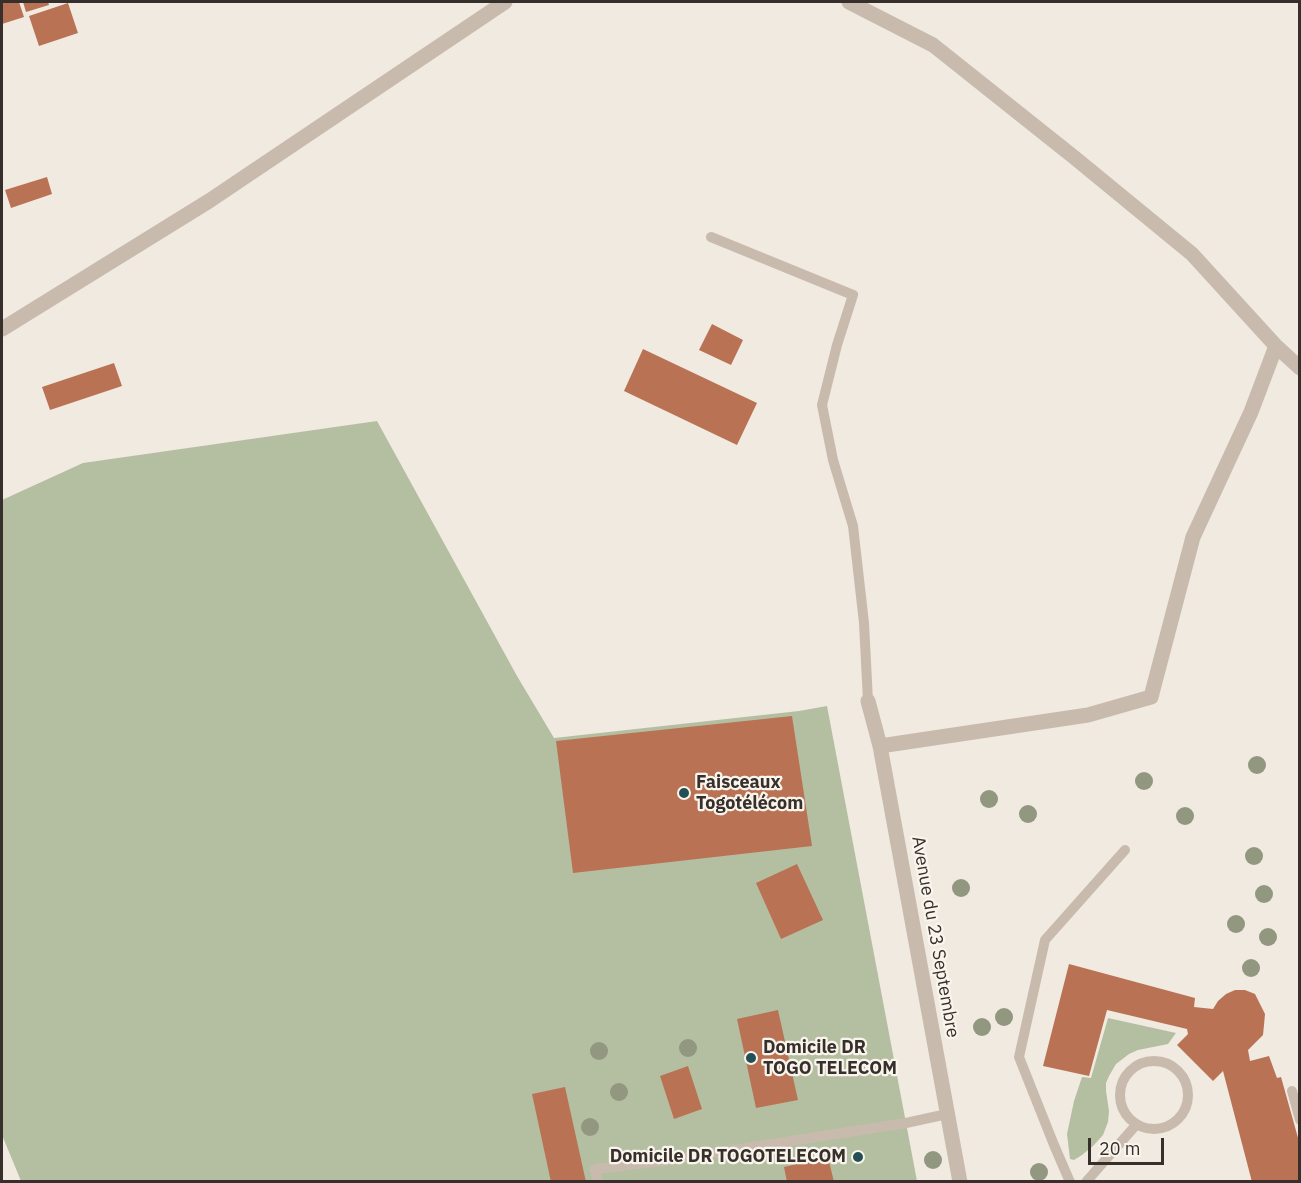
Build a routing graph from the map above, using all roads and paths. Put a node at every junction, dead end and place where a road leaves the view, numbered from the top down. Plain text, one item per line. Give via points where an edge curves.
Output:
1 (505, 2) edge
2 (849, 2) edge
3 (711, 237) dead end
4 (2, 329) edge
5 (1276, 346) junction
6 (1299, 368) edge
7 (868, 701) joint
8 (880, 746) junction
9 (1125, 850) dead end
10 (1292, 1091) dead end
11 (947, 1114) junction
12 (1299, 1120) edge
13 (1136, 1125) junction
14 (598, 1182) edge
15 (960, 1182) edge
16 (1070, 1182) edge
17 (1086, 1182) edge

1 - 4 street via 209,201
2 - 5 street via 933,45 1075,158 1192,254
3 - 7 lane via 853,295 822,405 853,526
5 - 6 street
5 - 8 street via 1251,412 1192,537 1151,697 1088,715
7 - 8 street, Avenue du 23 Septembre
8 - 11 street, Avenue du 23 Septembre
9 - 16 lane via 1045,940 1019,1057
10 - 12 lane
11 - 14 lane via 906,1124 595,1169
11 - 15 street, Avenue du 23 Septembre
13 - 13 lane via 1158,1130 1184,1113 1188,1092 1180,1072 1150,1061 1124,1078 1119,1099
13 - 17 lane

